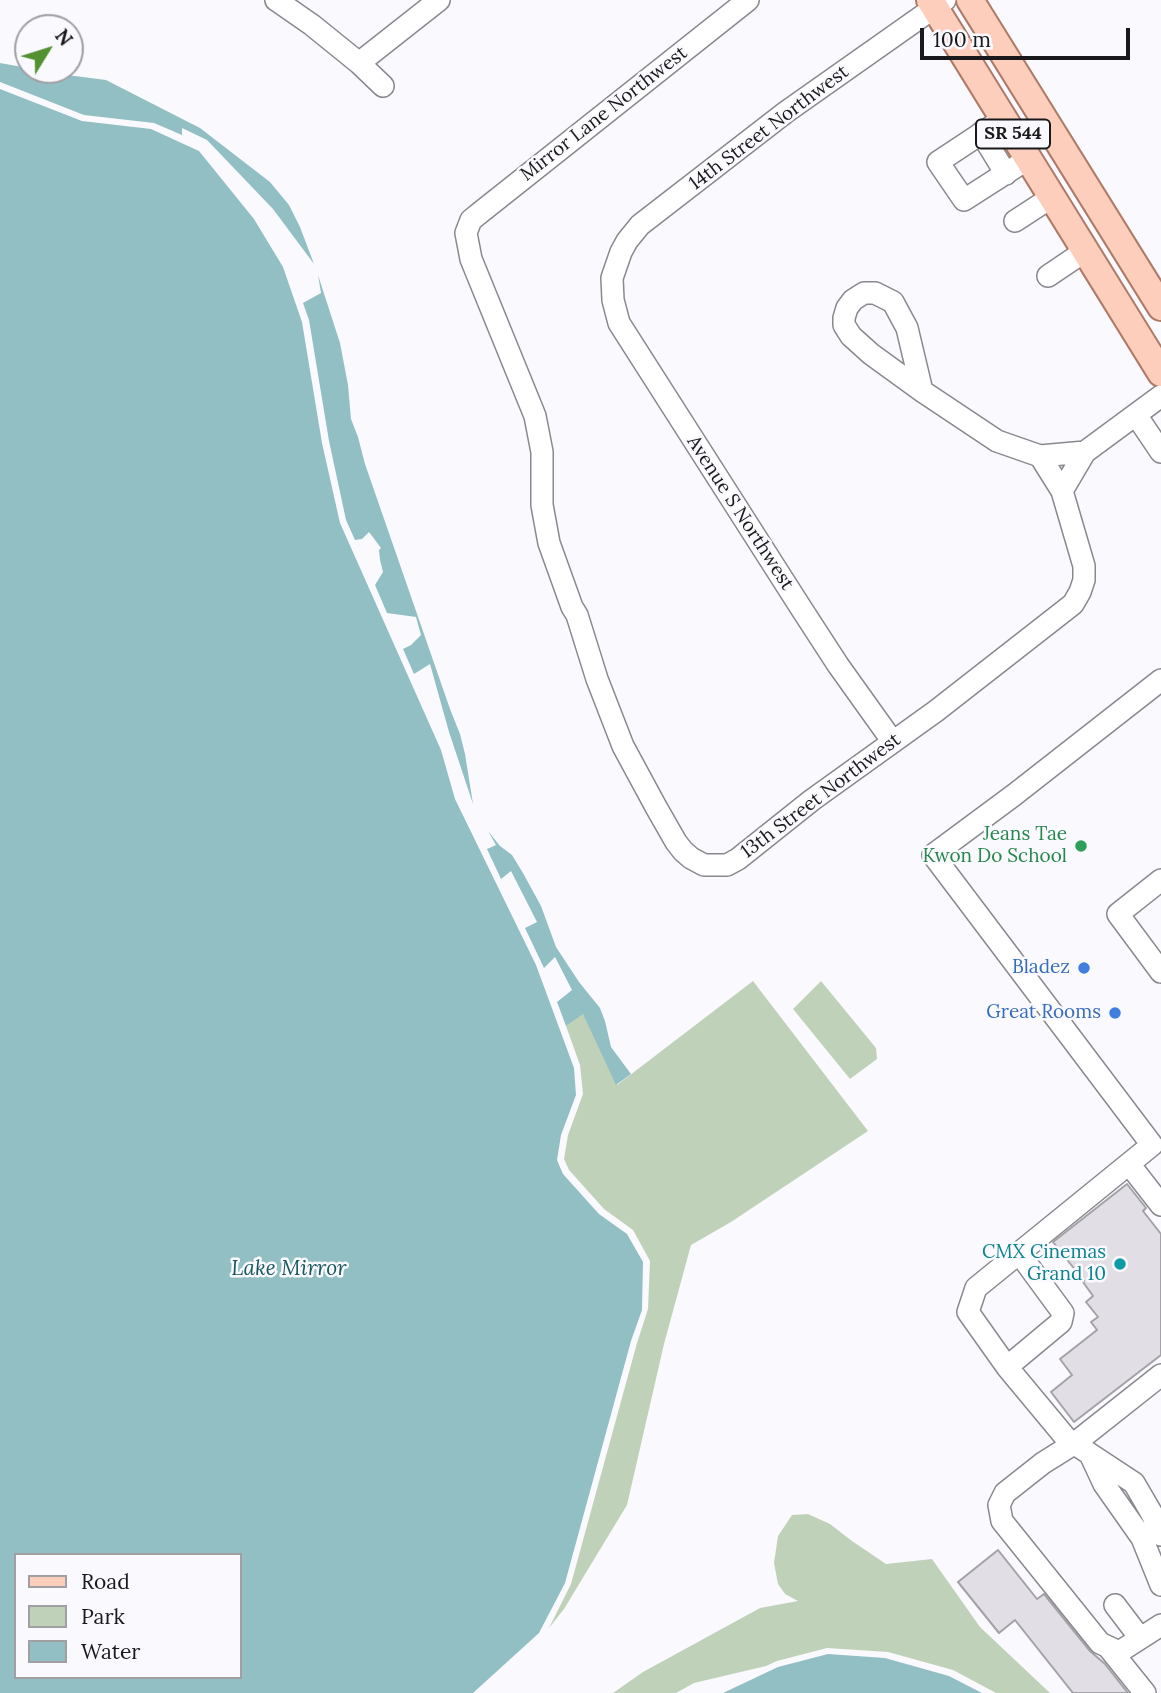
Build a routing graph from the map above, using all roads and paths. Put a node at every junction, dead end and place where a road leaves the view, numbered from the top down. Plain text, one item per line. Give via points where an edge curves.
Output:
1 (276, 0) edge
2 (439, 0) edge
3 (748, 0) edge
4 (970, 0) edge
5 (936, 2) edge
6 (359, 63) junction
7 (383, 86) dead end
8 (1003, 118) junction
9 (981, 134) junction
10 (1028, 159) junction
11 (1006, 174) junction
12 (1052, 197) junction
13 (1014, 221) dead end
14 (466, 233) joint
15 (1086, 251) junction
16 (613, 274) joint
17 (1048, 276) dead end
18 (1119, 305) junction
19 (1161, 307) edge
20 (1161, 350) edge
21 (1161, 373) edge
22 (922, 391) junction
23 (1161, 396) edge
24 (1136, 415) junction
25 (1085, 452) junction
26 (1161, 452) edge
27 (1040, 456) junction
28 (1062, 491) junction
29 (1161, 680) edge
30 (892, 742) junction
31 (1161, 880) edge
32 (1161, 972) edge
33 (1156, 1147) edge
34 (1129, 1164) junction
35 (1161, 1205) edge
36 (1019, 1254) junction
37 (1007, 1367) junction
38 (1161, 1375) edge
39 (1082, 1448) junction
40 (1155, 1539) edge
41 (1161, 1585) edge
42 (1115, 1605) dead end
43 (1153, 1636) edge
44 (1108, 1647) junction
45 (1144, 1693) edge

1 - 6 street
2 - 6 street
3 - 14 street, Mirror Lane Northwest via 471,220
4 - 19 main road, SR 544
5 - 8 main road, SR 544
5 - 16 street, 14th Street Northwest via 640,225 627,241
6 - 7 street
8 - 9 street
8 - 10 main road, SR 544
9 - 11 street
9 - 11 street via 938,162 964,200
10 - 11 street
10 - 12 main road, SR 544
12 - 13 street
12 - 15 main road, SR 544
14 - 30 street, 13th Street Northwest via 471,259 535,416 549,542 597,679 623,746 683,851 704,864 727,865
15 - 17 street
15 - 18 main road, SR 544
16 - 30 street, Avenue S Northwest via 619,323
18 - 20 main road
18 - 21 main road, SR 544
22 - 22 street via 850,336 844,318 853,300 875,293 894,302 907,328
22 - 27 street via 997,441
23 - 24 street
24 - 25 street
24 - 26 street
25 - 27 street
25 - 28 street
27 - 28 street, 13th Street Northwest
28 - 30 street, 13th Street Northwest via 1084,566 1084,580 1073,604
29 - 33 street via 933,855
31 - 32 street via 1118,914
33 - 34 street
34 - 35 street
34 - 36 street
36 - 37 street via 976,1289 968,1312
36 - 37 street via 1063,1313 1061,1322
37 - 39 street via 1066,1437
38 - 39 street
39 - 40 street via 1134,1483 1152,1514
39 - 44 street via 1043,1463 1005,1493 999,1505 1002,1521 1100,1643
40 - 41 street
42 - 43 street
43 - 44 street via 1119,1652
44 - 45 street

